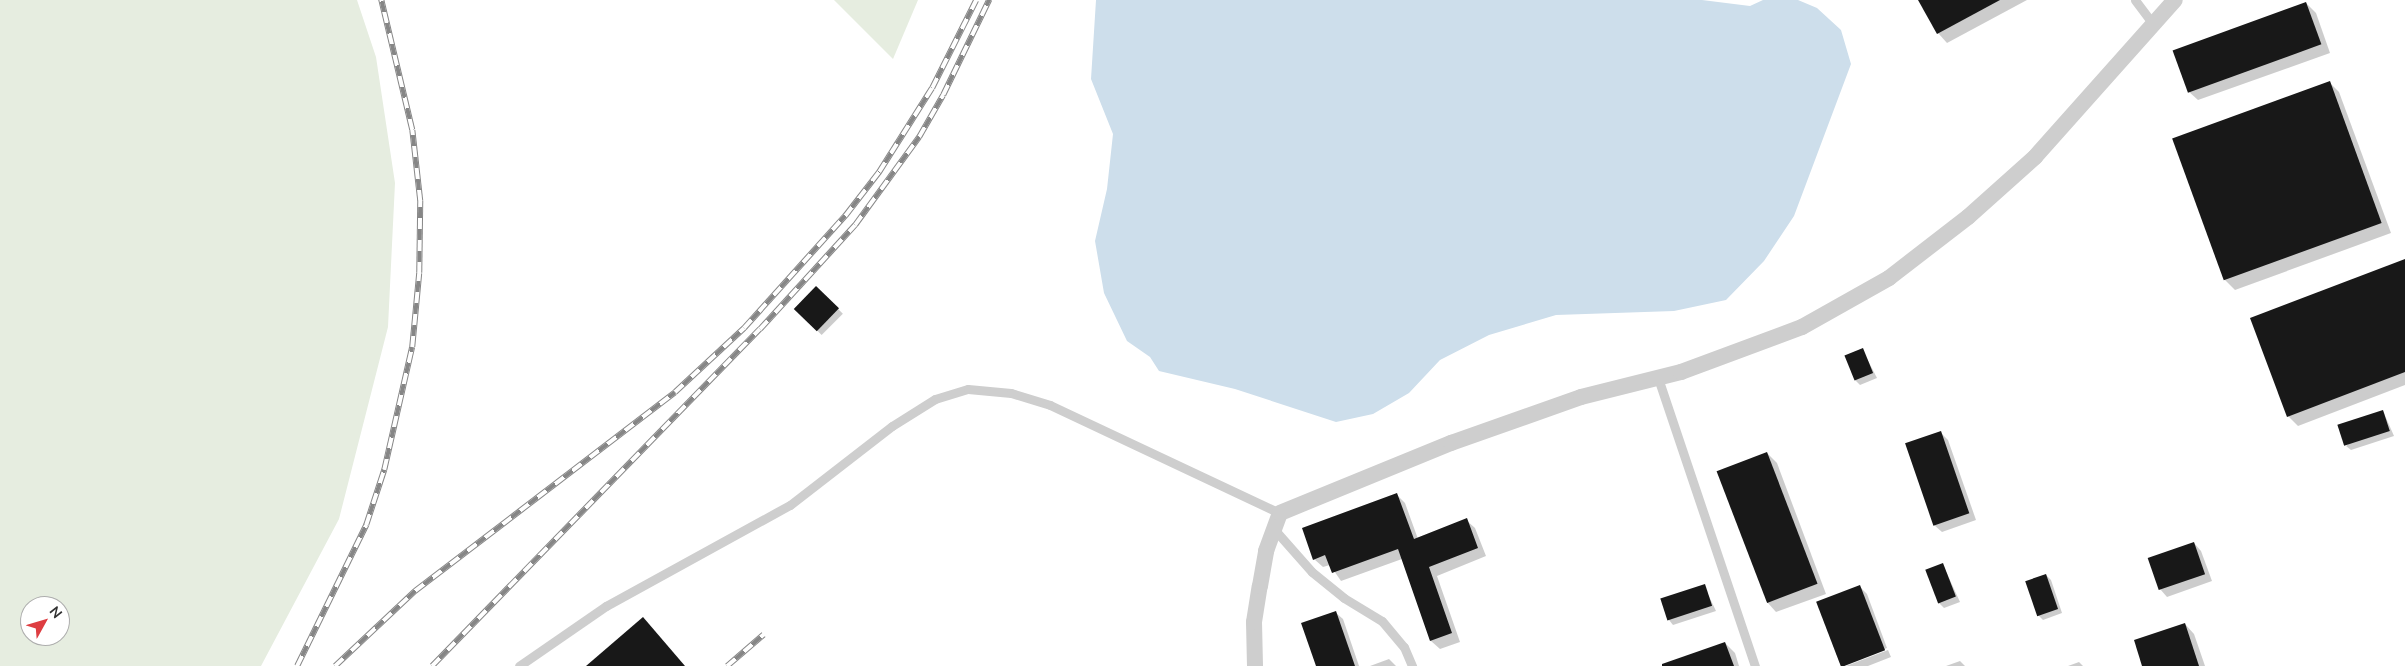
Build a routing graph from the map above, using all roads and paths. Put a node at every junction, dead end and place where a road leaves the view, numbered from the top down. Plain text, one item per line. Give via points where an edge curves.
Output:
1 (2135, 0) edge
2 (2175, 0) edge
3 (2153, 24) junction
4 (1658, 378) junction
5 (1280, 513) junction
6 (1274, 529) junction
7 (519, 666) edge
8 (1255, 666) edge
9 (1412, 666) edge
10 (1755, 666) edge

1 - 3 lane
2 - 3 street
3 - 4 street via 2035,157 1968,217 1889,278 1802,327
4 - 5 street via 1581,397 1516,420
4 - 10 lane
5 - 6 street
5 - 7 lane via 1050,405 1010,393 968,388 935,399 892,426 790,505 606,606
6 - 8 street via 1266,551 1254,622
6 - 9 lane via 1312,572 1344,598 1382,621 1404,647

